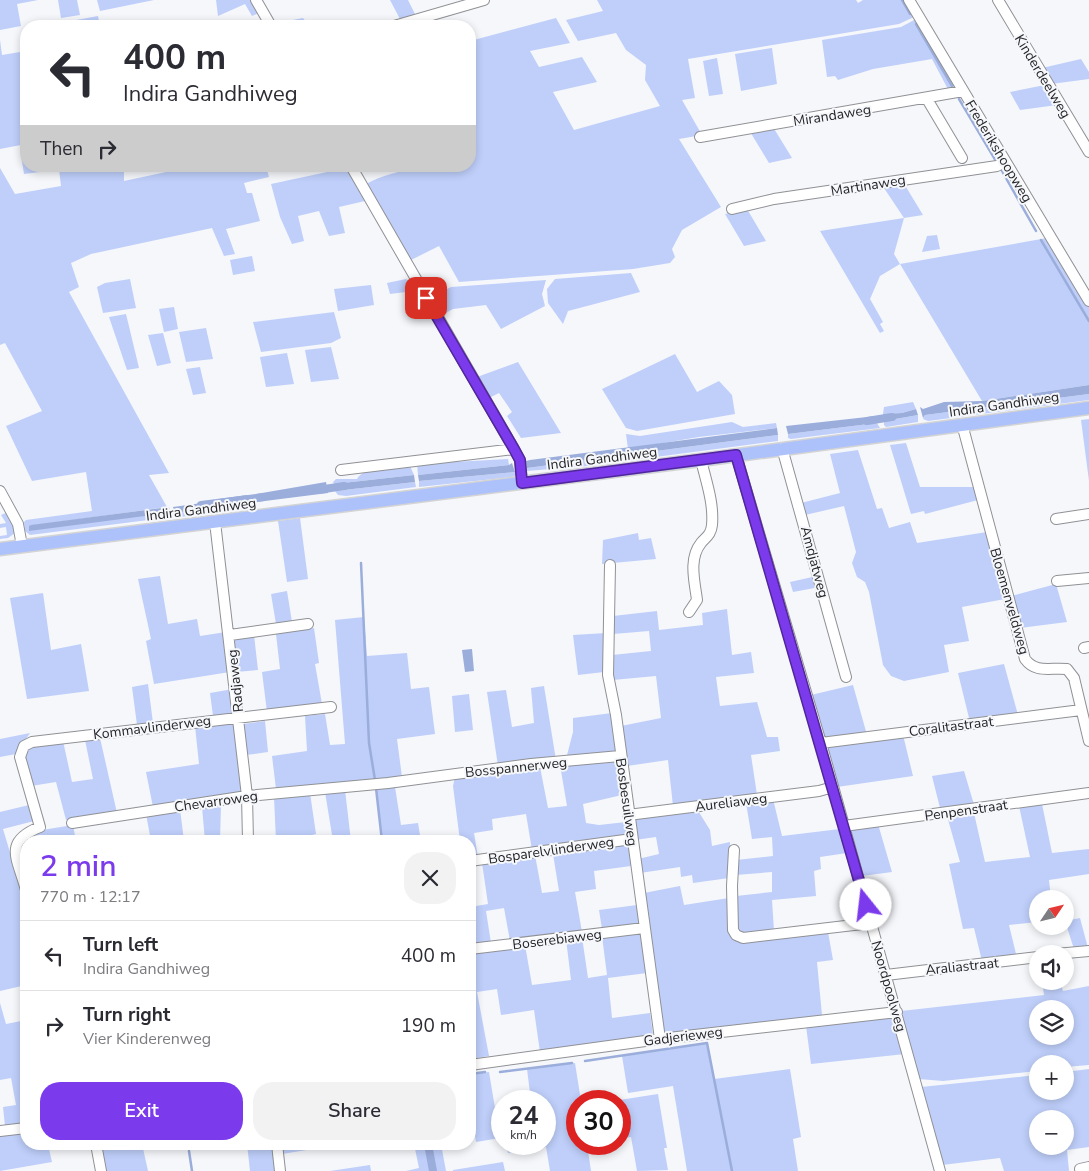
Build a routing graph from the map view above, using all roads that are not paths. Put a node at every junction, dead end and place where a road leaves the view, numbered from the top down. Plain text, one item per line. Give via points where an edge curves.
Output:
1 (256, 0) edge
2 (484, 0) edge
3 (909, 0) edge
4 (998, 0) edge
5 (268, 20) edge
6 (415, 20) edge
7 (963, 91) junction
8 (927, 99) junction
9 (700, 137) dead end
10 (1089, 152) edge
11 (962, 158) dead end
12 (1005, 162) junction
13 (354, 172) edge
14 (732, 209) dead end
15 (1089, 301) edge
16 (1089, 408) edge
17 (962, 424) junction
18 (782, 448) junction
19 (514, 449) junction
20 (736, 455) junction
21 (701, 460) junction
22 (341, 470) dead end
23 (522, 478) junction
24 (0, 490) edge
25 (1089, 514) edge
26 (1056, 519) dead end
27 (215, 522) junction
28 (22, 546) junction
29 (0, 549) edge
30 (610, 565) dead end
31 (1089, 578) edge
32 (1057, 581) dead end
33 (688, 612) dead end
34 (308, 624) dead end
35 (230, 635) junction
36 (846, 677) dead end
37 (331, 707) dead end
38 (1084, 716) edge
39 (238, 718) junction
40 (1089, 741) edge
41 (821, 743) junction
42 (620, 756) junction
43 (362, 786) joint
44 (833, 786) junction
45 (1089, 794) edge
46 (247, 796) junction
47 (628, 815) junction
48 (72, 823) dead end
49 (844, 826) junction
50 (22, 835) edge
51 (248, 835) edge
52 (20, 837) edge
53 (632, 839) junction
54 (734, 850) dead end
55 (476, 860) edge
56 (20, 868) edge
57 (871, 923) junction
58 (644, 928) junction
59 (476, 948) edge
60 (1089, 951) edge
61 (1074, 952) edge
62 (1029, 958) edge
63 (886, 975) junction
64 (897, 1012) junction
65 (660, 1039) junction
66 (476, 1064) edge
67 (20, 1129) edge
68 (0, 1132) edge
69 (97, 1150) edge
70 (278, 1150) edge
71 (101, 1171) edge
72 (280, 1171) edge
73 (940, 1171) edge

1 - 5 street
2 - 6 street
3 - 7 street, Frederikshoopweg
4 - 10 street, Kinderdeelweg
7 - 8 street, Mirandaweg
7 - 12 street, Frederikshoopweg
8 - 9 street, Mirandaweg
8 - 11 street
12 - 14 street, Martinaweg via 997,166 774,199
12 - 15 street, Frederikshoopweg
13 - 19 street
16 - 17 main road, Indira Gandhiweg
17 - 18 main road, Indira Gandhiweg
17 - 38 street, Bloemenveldweg via 1025,659 1036,668 1068,669 1074,678
18 - 20 main road, Indira Gandhiweg
18 - 36 street, Amdjatweg
19 - 22 street
19 - 23 street via 520,460
20 - 21 main road, Indira Gandhiweg
20 - 41 street, Noordpoolweg
21 - 23 main road, Indira Gandhiweg
21 - 33 street via 712,524 708,537 698,549 692,572 697,600
23 - 27 main road, Indira Gandhiweg
24 - 28 street via 18,524
25 - 26 street
27 - 28 main road, Indira Gandhiweg
27 - 35 street, Radjaweg
28 - 29 main road, Indira Gandhiweg
30 - 42 street, Bosbesuilweg via 608,675
31 - 32 street
34 - 35 street
35 - 39 street, Radjaweg
37 - 39 street, Kommavlinderweg
38 - 40 street, Bloemenveldweg
38 - 41 street, Coralitastraat
39 - 46 street, Radjaweg
39 - 50 street, Kommavlinderweg via 32,742 24,746 20,757 40,827
41 - 44 street, Noordpoolweg
42 - 43 street, Bosspannerweg
42 - 47 street, Bosbesuilweg
43 - 46 street, Chevarroweg
44 - 47 street, Aureliaweg via 819,791
44 - 49 street, Noordpoolweg
45 - 49 street, Penpenstraat
46 - 48 street, Chevarroweg
46 - 51 street, Radjaweg
47 - 53 street, Bosbesuilweg
49 - 57 street, Noordpoolweg
52 - 56 street, Kommavlinderweg via 15,849
53 - 55 street, Bosparelvlinderweg
53 - 58 street, Bosbesuilweg
54 - 57 street via 733,930 736,935 743,938
57 - 63 street, Noordpoolweg
58 - 59 street, Boserebiaweg
58 - 65 street, Bosbesuilweg
60 - 61 street
62 - 63 street, Araliastraat
63 - 64 street, Noordpoolweg
64 - 65 street, Gadjerieweg
64 - 73 street, Noordpoolweg
65 - 66 street, Gadjerieweg
67 - 68 street
69 - 71 street
70 - 72 street

